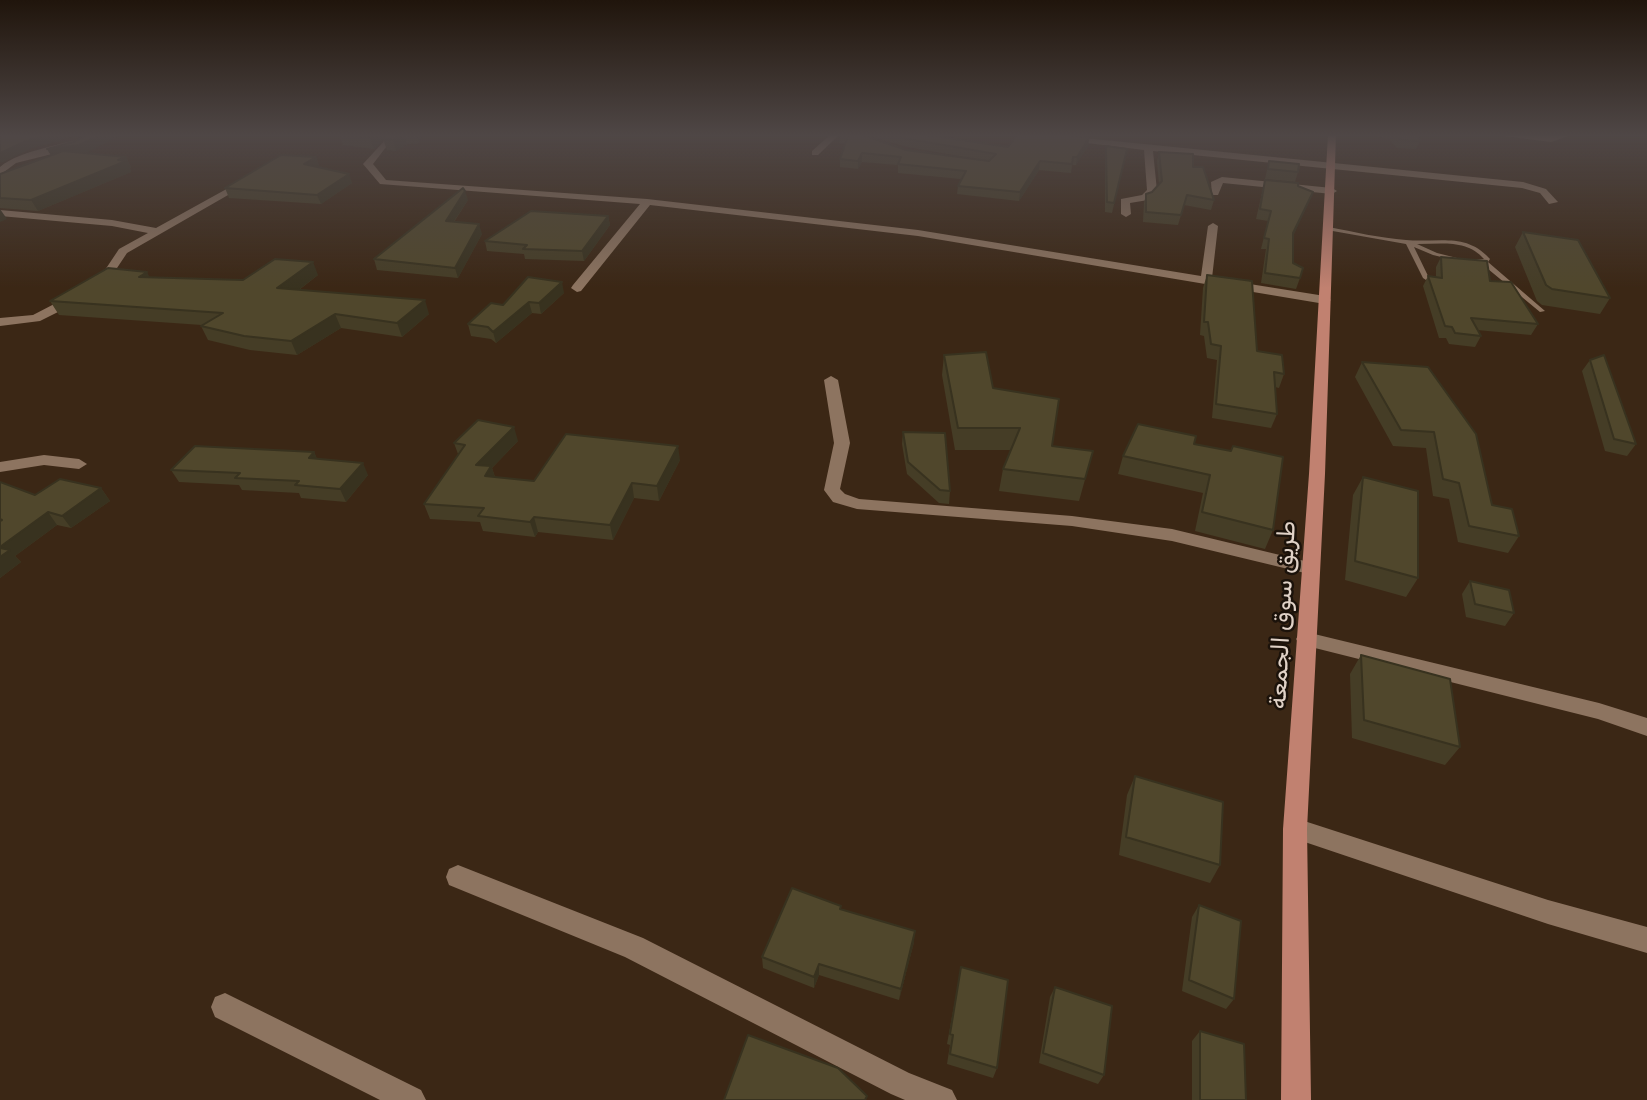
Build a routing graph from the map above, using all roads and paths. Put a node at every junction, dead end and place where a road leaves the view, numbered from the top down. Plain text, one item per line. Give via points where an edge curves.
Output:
1 (240, 185) edge
2 (427, 185) edge
3 (1151, 185) edge
4 (1216, 185) edge
5 (1275, 185) edge
6 (1332, 185) edge
7 (1524, 185) edge
8 (1332, 191) junction
9 (1215, 193) edge
10 (647, 202) junction
11 (1553, 202) dead end
12 (0, 213) edge
13 (1126, 214) dead end
14 (1213, 226) dead end
15 (1329, 229) junction
16 (155, 230) junction
17 (1409, 243) junction
18 (1483, 262) junction
19 (1426, 278) edge
20 (1206, 281) junction
21 (577, 288) dead end
22 (1325, 300) junction
23 (1542, 311) dead end
24 (0, 322) edge
25 (831, 380) dead end
26 (79, 464) dead end
27 (0, 467) edge
28 (1309, 568) junction
29 (1306, 639) junction
30 (1647, 727) edge
31 (1295, 830) junction
32 (458, 877) dead end
33 (1647, 940) edge
34 (225, 1007) dead end
35 (411, 1100) edge
36 (942, 1100) edge
37 (1296, 1100) edge

1 - 16 street
2 - 10 street
3 - 13 street via 1145,198 1125,201
4 - 9 street
5 - 8 street
6 - 8 main road, طريق سوق الجمعة
7 - 11 street via 1543,191
8 - 15 main road, طريق سوق الجمعة
10 - 20 street via 918,233
10 - 21 street
12 - 16 street
14 - 20 street
15 - 17 lane
15 - 22 main road, طريق سوق الجمعة
16 - 24 street via 122,251 105,278 64,304 36,318
17 - 18 lane via 1435,254
17 - 18 lane via 1474,247 1483,252 1487,259
17 - 19 lane
18 - 23 lane
20 - 22 street
22 - 28 main road, طريق سوق الجمعة
25 - 28 street via 842,443 832,489 839,498 857,504 1072,521 1172,535
26 - 27 street via 44,460
28 - 29 main road, طريق سوق الجمعة
29 - 30 street
29 - 31 main road, طريق سوق الجمعة
31 - 33 street
31 - 37 main road, طريق سوق الجمعة
32 - 36 street via 634,947 901,1084
34 - 35 street

